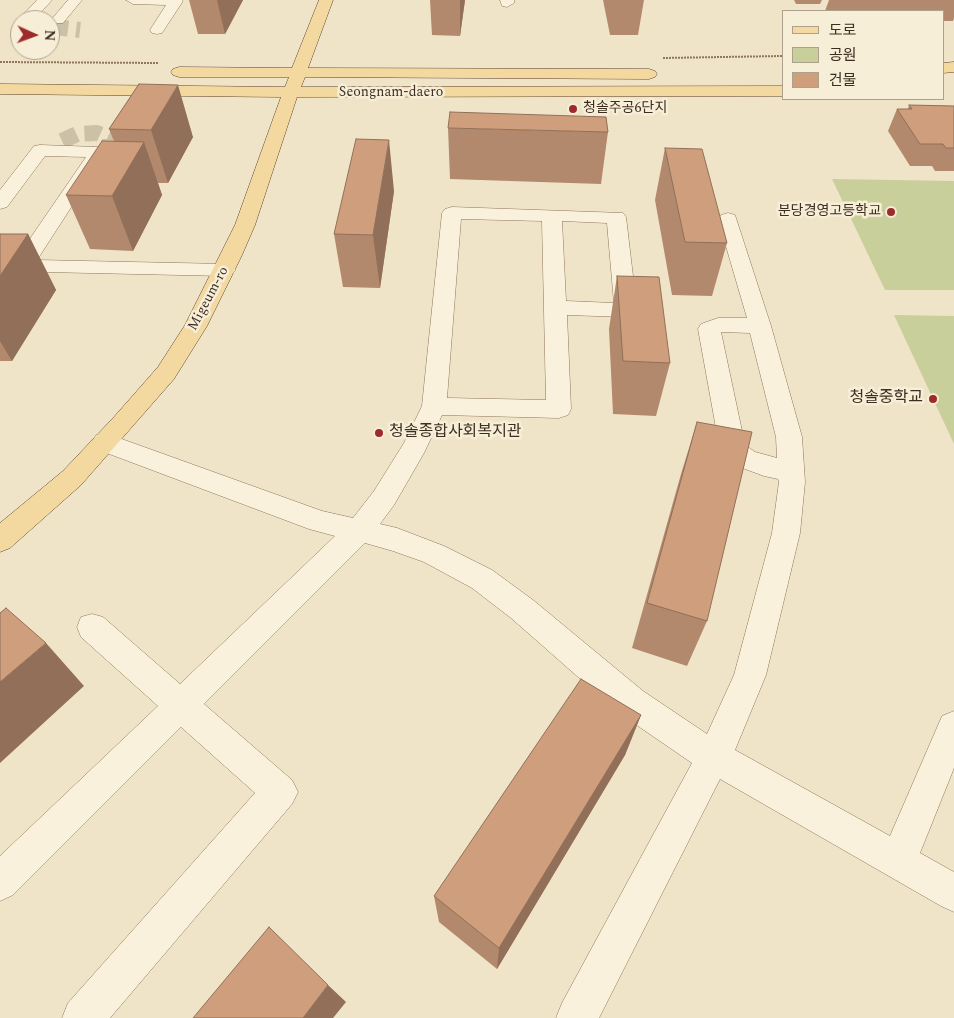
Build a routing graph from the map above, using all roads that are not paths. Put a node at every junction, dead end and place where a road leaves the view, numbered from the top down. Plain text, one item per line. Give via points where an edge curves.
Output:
1 (45, 0) edge
2 (74, 0) edge
3 (133, 0) edge
4 (326, 0) edge
5 (36, 10) edge
6 (60, 18) edge
7 (157, 30) dead end
8 (160, 72) dead end
9 (299, 72) junction
10 (668, 74) dead end
11 (0, 89) edge
12 (782, 91) edge
13 (291, 92) junction
14 (0, 204) edge
15 (552, 216) junction
16 (728, 219) dead end
17 (0, 265) edge
18 (22, 266) junction
19 (225, 270) junction
20 (555, 308) junction
21 (760, 326) junction
22 (434, 406) junction
23 (105, 442) junction
24 (791, 471) junction
25 (358, 532) junction
26 (0, 540) edge
27 (92, 627) dead end
28 (181, 705) junction
29 (954, 727) edge
30 (715, 757) junction
31 (898, 861) junction
32 (0, 882) edge
33 (954, 893) edge
34 (83, 1018) edge
35 (577, 1018) edge

1 - 5 lane
2 - 6 lane
3 - 7 lane via 176,1
4 - 9 main road, Migeum-ro
8 - 9 main road, Seongnam-daero
9 - 10 main road, Seongnam-daero
9 - 13 main road, Migeum-ro
11 - 13 main road, Seongnam-daero
12 - 13 main road, Seongnam-daero
13 - 19 main road, Migeum-ro
14 - 18 lane via 40,150 104,148
15 - 20 lane
15 - 20 lane via 616,217 626,310
15 - 22 lane via 452,213
16 - 21 lane
17 - 18 lane
18 - 19 lane
19 - 23 main road, Migeum-ro via 196,326 166,373
20 - 22 lane via 559,409
21 - 24 lane via 784,413
21 - 24 lane via 718,325 708,329 733,450 764,466
22 - 25 lane via 384,498
23 - 25 lane via 319,522
23 - 26 main road, Migeum-ro via 72,478
24 - 30 lane via 790,506 779,568 750,675
25 - 28 lane
25 - 30 lane via 397,540 434,554 482,579 631,702
27 - 28 lane
28 - 32 lane
28 - 34 lane via 280,792
29 - 31 lane
30 - 31 lane
30 - 35 lane
31 - 33 lane

